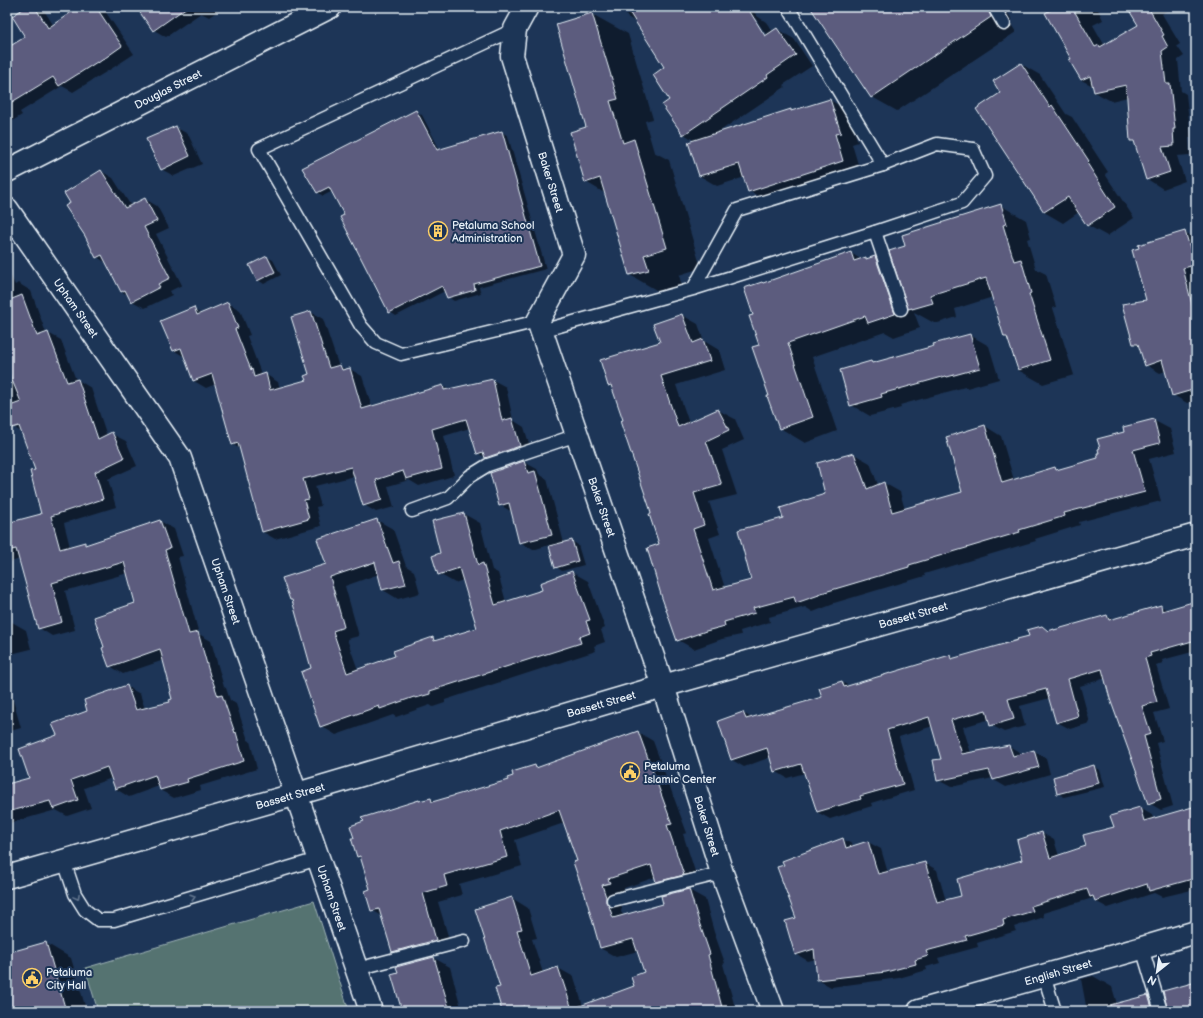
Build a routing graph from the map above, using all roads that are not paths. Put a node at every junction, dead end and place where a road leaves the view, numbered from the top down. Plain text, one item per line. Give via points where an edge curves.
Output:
1 (330, 7) edge
2 (527, 7) edge
3 (788, 7) edge
4 (994, 7) edge
5 (1004, 24) dead end
6 (515, 29) junction
7 (883, 165) junction
8 (7, 172) edge
9 (7, 209) edge
10 (875, 232) junction
11 (693, 289) junction
12 (901, 309) dead end
13 (539, 326) junction
14 (577, 435) junction
15 (412, 511) dead end
16 (1196, 535) edge
17 (663, 686) junction
18 (297, 794) junction
19 (318, 859) junction
20 (64, 861) junction
21 (722, 873) junction
22 (7, 877) edge
23 (613, 900) dead end
24 (1196, 932) edge
25 (464, 941) dead end
26 (1142, 948) junction
27 (357, 969) junction
28 (1044, 976) junction
29 (371, 1011) edge
30 (773, 1011) edge
31 (919, 1011) edge
32 (1055, 1011) edge
33 (1161, 1011) edge

1 - 8 street, Douglas Street
2 - 6 street, Baker Street
3 - 7 lane
4 - 5 lane
6 - 13 street, Baker Street via 512,56 574,255
6 - 13 lane via 259,149 361,326 376,343 401,354
7 - 10 lane via 937,144 973,149 986,176 962,203
7 - 11 lane via 736,210
9 - 18 street, Upham Street via 180,458
10 - 11 lane
10 - 12 lane
11 - 13 lane
13 - 14 street, Baker Street
14 - 15 lane via 488,465 470,476 448,498
14 - 17 street, Baker Street
16 - 17 street, Bassett Street
17 - 18 street, Bassett Street
17 - 21 street, Baker Street
18 - 19 street, Upham Street
18 - 20 street, Bassett Street
20 -> 19 lane via 75,894 84,910 98,920 114,920
19 - 27 street, Upham Street
20 - 22 street, Bassett Street
21 - 23 lane
21 - 30 street, Baker Street
24 - 26 street, English Street
25 - 27 lane
26 - 28 street, English Street
26 - 33 lane
27 - 29 street, Upham Street
28 - 31 street, English Street
28 - 32 lane

